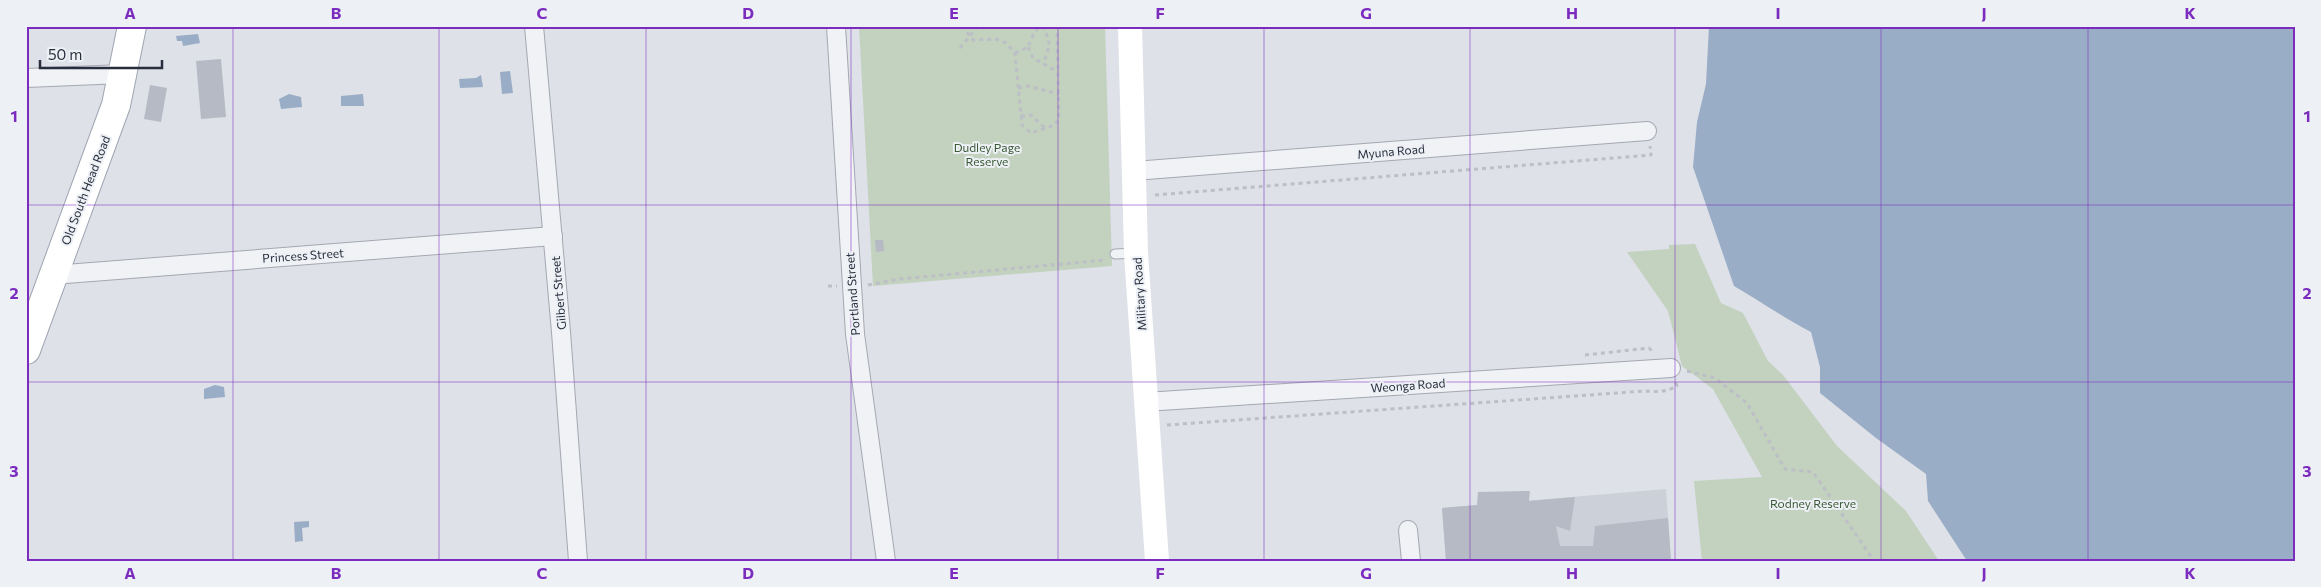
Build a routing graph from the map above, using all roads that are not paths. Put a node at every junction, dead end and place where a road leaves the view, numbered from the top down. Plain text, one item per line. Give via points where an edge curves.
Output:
1 (132, 26) edge
2 (534, 26) edge
3 (836, 26) edge
4 (1130, 26) edge
5 (123, 74) junction
6 (26, 78) edge
7 (1647, 130) road end
8 (1134, 171) junction
9 (552, 236) junction
10 (53, 275) junction
11 (26, 350) edge
12 (1670, 368) road end
13 (1146, 402) junction
14 (1408, 530) dead end
15 (578, 561) edge
16 (886, 561) edge
17 (1157, 561) edge
18 (1411, 561) edge

1 - 5 main road, Old South Head Road
2 - 9 street, Gilbert Street
3 - 16 street, Portland Street via 855,334
4 - 8 street, Military Road
5 - 6 street
5 - 10 main road, Old South Head Road via 109,125
7 - 8 street, Myuna Road
8 - 13 street, Military Road via 1125,253
9 - 10 street, Princess Street
9 - 15 street, Gilbert Street
10 - 11 main road, Old South Head Road
12 - 13 street, Weonga Road
13 - 17 street, Military Road
14 - 18 street

